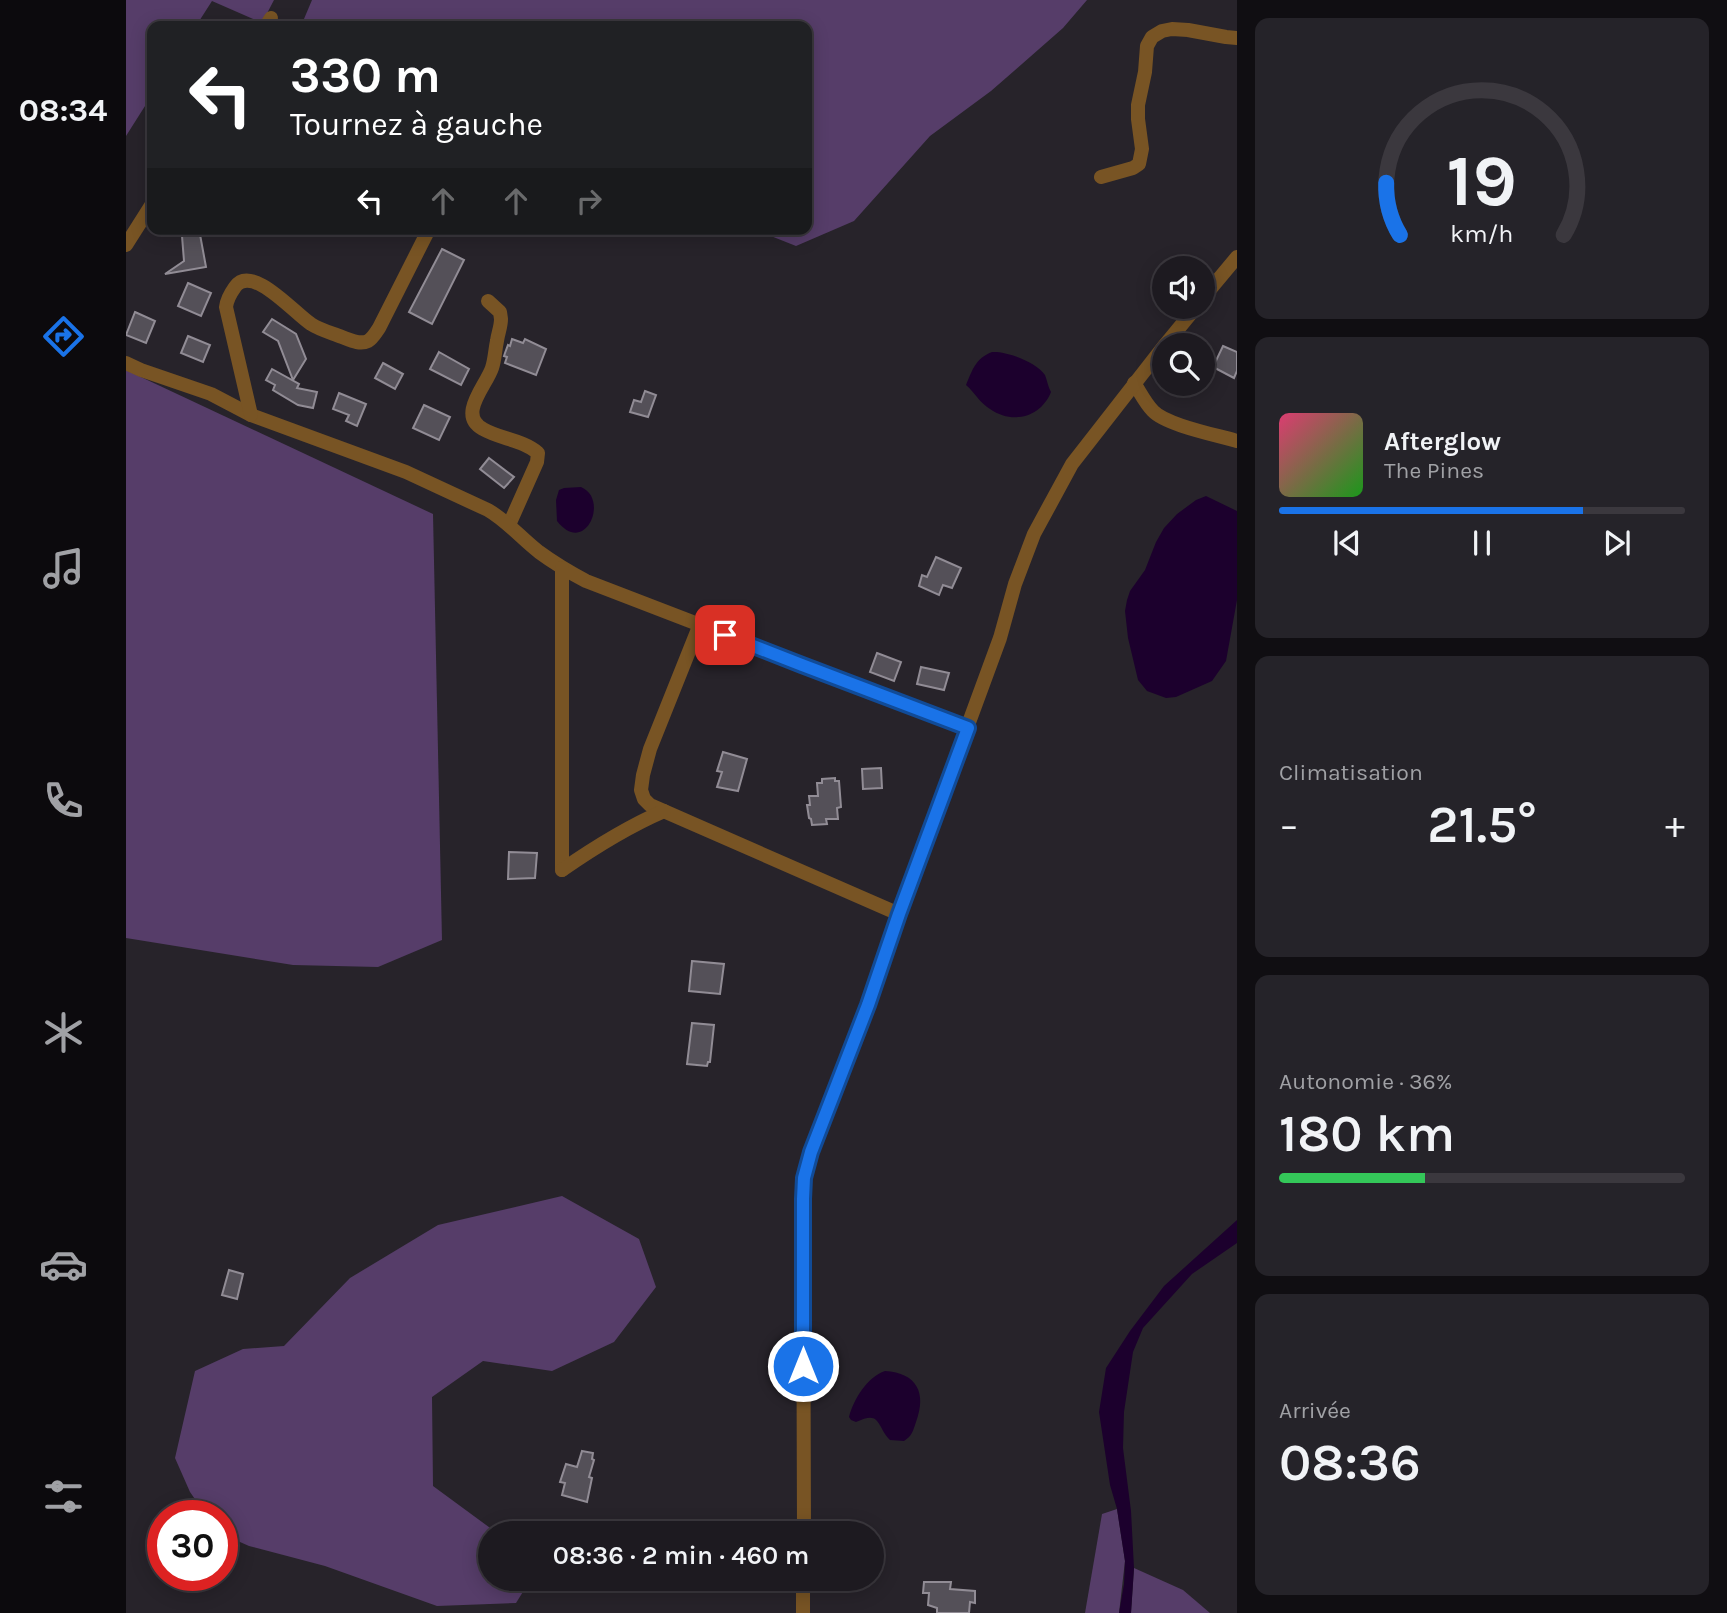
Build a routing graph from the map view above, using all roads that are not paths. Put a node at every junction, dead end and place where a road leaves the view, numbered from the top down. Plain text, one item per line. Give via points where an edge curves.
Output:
1 (1237, 38) edge
2 (1101, 177) dead end
3 (147, 212) edge
4 (426, 235) edge
5 (126, 245) edge
6 (1237, 257) edge
7 (1215, 283) edge
8 (488, 301) dead end
9 (1186, 319) edge
10 (1175, 333) edge
11 (1152, 361) edge
12 (126, 363) edge
13 (1135, 383) junction
14 (251, 415) junction
15 (1237, 441) edge
16 (509, 525) junction
17 (562, 568) junction
18 (700, 624) junction
19 (968, 728) junction
20 (664, 811) junction
21 (899, 914) junction
22 (804, 1521) edge
23 (803, 1591) edge
24 (803, 1613) edge

1 - 2 street via 1172,29 1152,37 1138,105 1142,157 1133,169
3 - 5 street
4 - 14 street via 380,328 365,342 311,324 259,284 237,283 226,307
6 - 7 street
8 - 16 street via 500,312 501,320 492,368 473,404 474,422 538,453
9 - 10 street
11 - 13 street
12 - 14 street via 211,394
13 - 15 street via 1154,413
13 - 19 street via 1072,464 1034,534
14 - 16 street via 406,472 488,510
16 - 17 street
17 - 18 street via 586,582
17 - 20 street via 562,870 601,843
18 - 19 street
18 - 20 street via 643,775 644,799
19 - 21 street
20 - 21 street
21 - 22 street via 804,1178
23 - 24 street

